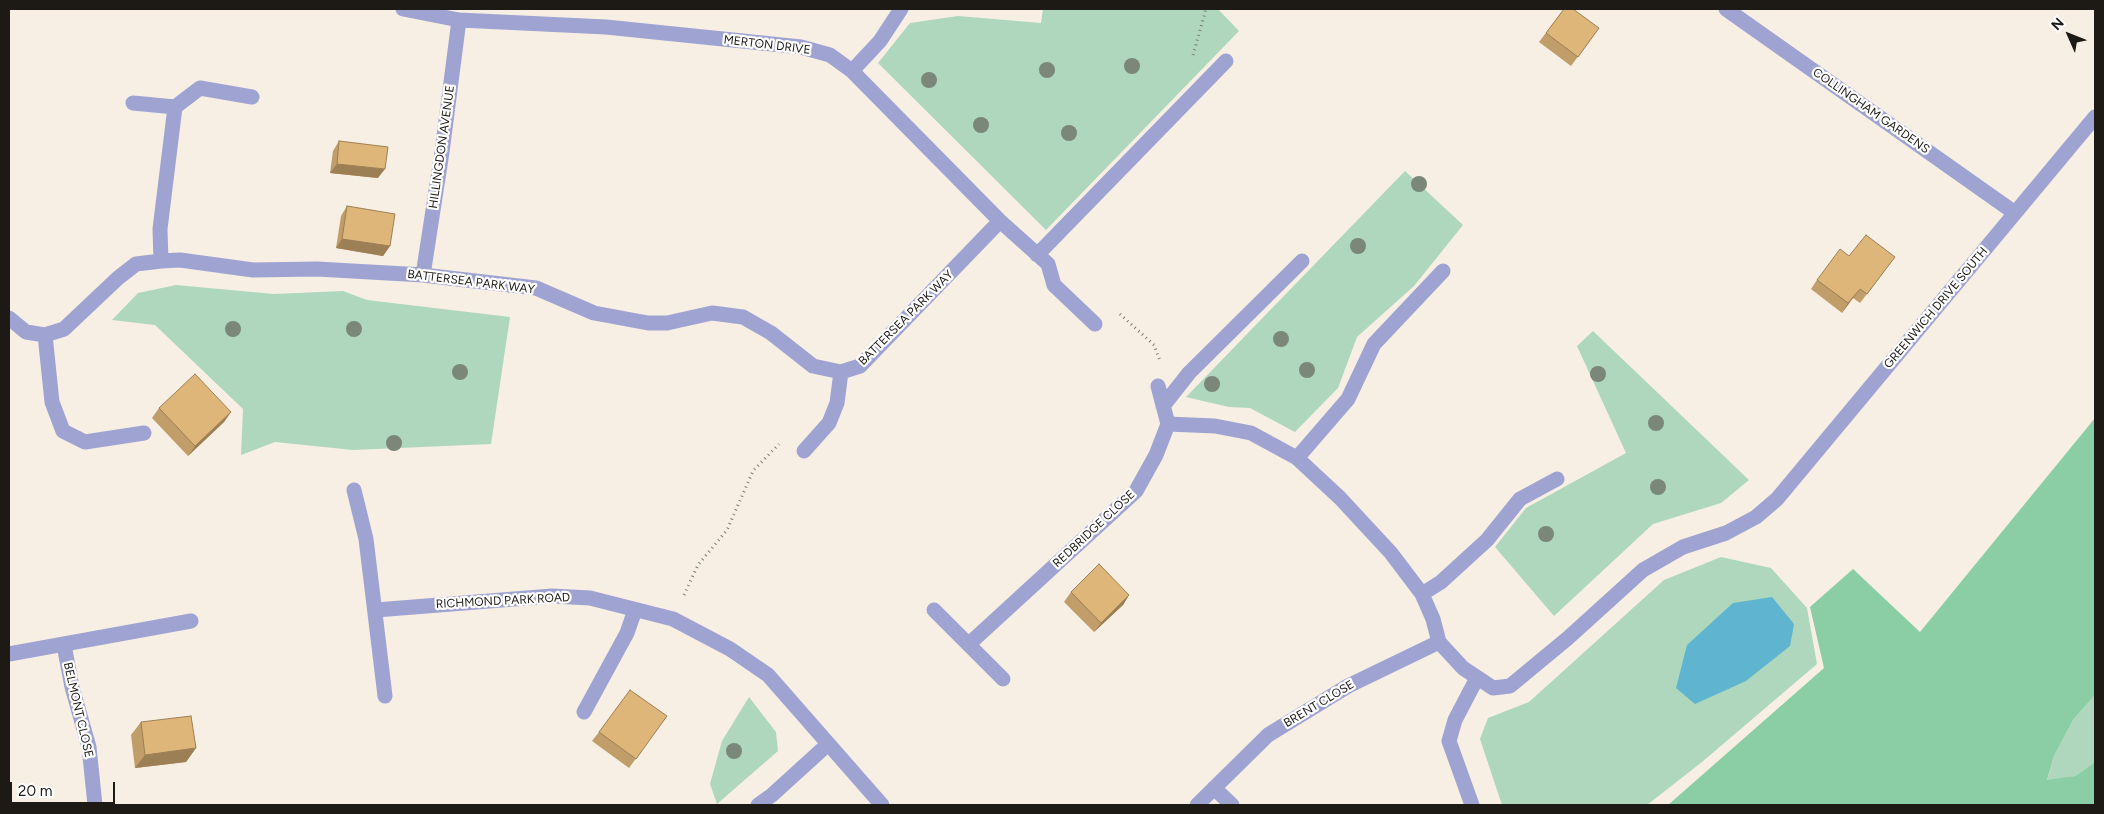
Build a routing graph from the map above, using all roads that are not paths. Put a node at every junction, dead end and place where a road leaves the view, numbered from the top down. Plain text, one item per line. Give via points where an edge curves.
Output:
1 (403, 9) edge
2 (901, 9) edge
3 (1726, 9) edge
4 (459, 20) junction
5 (1226, 61) dead end
6 (852, 71) junction
7 (252, 97) dead end
8 (133, 103) dead end
9 (175, 107) junction
10 (2095, 118) edge
11 (2015, 213) junction
12 (1000, 221) junction
13 (161, 260) junction
14 (1042, 260) junction
15 (1302, 261) dead end
16 (1443, 271) dead end
17 (423, 275) junction
18 (10, 323) edge
19 (1095, 324) dead end
20 (45, 335) junction
21 (841, 372) junction
22 (1158, 386) dead end
23 (1163, 406) junction
24 (1168, 424) junction
25 (144, 433) dead end
26 (804, 451) dead end
27 (1297, 458) junction
28 (1557, 479) dead end
29 (354, 490) dead end
30 (1422, 594) junction
31 (376, 610) junction
32 (635, 610) junction
33 (934, 610) dead end
34 (191, 621) dead end
35 (1439, 642) junction
36 (969, 644) junction
37 (64, 645) junction
38 (9, 654) edge
39 (1477, 678) junction
40 (1003, 679) dead end
41 (385, 696) dead end
42 (584, 712) dead end
43 (827, 745) junction
44 (1214, 788) junction
45 (95, 805) edge
46 (758, 805) edge
47 (882, 805) edge
48 (1196, 805) edge
49 (1232, 805) edge
50 (1472, 805) edge

1 - 4 street, MERTON DRIVE
2 - 6 street via 880,41
3 - 11 street, COLLINGHAM GARDENS
4 - 6 street, MERTON DRIVE via 606,27 801,47 830,55
4 - 17 street, HILLINGDON AVENUE
5 - 14 street
6 - 12 street, MERTON DRIVE
7 - 9 street via 200,88
8 - 9 street
9 - 13 street via 160,229
10 - 11 street, GREENWICH DRIVE SOUTH
11 - 39 street, GREENWICH DRIVE SOUTH via 1777,499 1756,517 1726,533 1683,547 1643,570 1510,686 1493,688
12 - 14 street, MERTON DRIVE
12 - 21 street, BATTERSEA PARK WAY via 860,366
13 - 17 street, BATTERSEA PARK WAY via 253,270 317,269
13 - 20 street, BATTERSEA PARK WAY via 136,264 64,328
14 - 19 street via 1054,285
15 - 23 street via 1189,372
16 - 27 street via 1374,344 1348,399
17 - 21 street, BATTERSEA PARK WAY via 536,288 594,313 648,322 667,323 712,313 743,317 771,333 813,366
18 - 20 street via 26,332
20 - 25 street via 52,402 63,431 85,442
21 - 26 street via 830,423
22 - 23 street
23 - 24 street
24 - 27 street via 1216,426 1251,432
24 - 36 street, REDBRIDGE CLOSE via 1156,455 1136,491
27 - 30 street via 1391,553
28 - 30 street via 1520,499 1487,540 1441,582
29 - 31 street via 366,539
30 - 35 street
31 - 32 street, RICHMOND PARK ROAD via 552,596 590,598
31 - 41 street
32 - 42 street via 627,633
32 - 43 street, RICHMOND PARK ROAD via 673,619 730,649 768,675
33 - 36 street
34 - 37 street, BELMONT CLOSE
35 - 39 street, GREENWICH DRIVE SOUTH
35 - 44 street, BRENT CLOSE via 1348,686 1268,735
36 - 40 street
37 - 38 street, BELMONT CLOSE
37 - 45 street, BELMONT CLOSE via 89,747
39 - 50 street via 1455,720 1449,741
43 - 46 street
43 - 47 street, RICHMOND PARK ROAD
44 - 48 street, BRENT CLOSE
44 - 49 street

